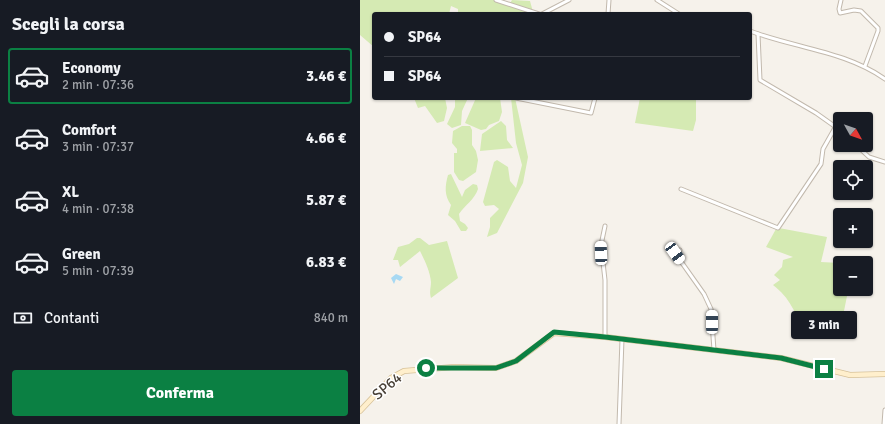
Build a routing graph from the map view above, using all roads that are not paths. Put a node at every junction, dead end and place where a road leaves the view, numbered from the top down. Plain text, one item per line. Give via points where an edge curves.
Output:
1 (496, 0) edge
2 (569, 0) edge
3 (609, 0) edge
4 (657, 0) edge
5 (841, 0) edge
6 (534, 12) edge
7 (544, 12) edge
8 (608, 12) edge
9 (676, 12) edge
10 (752, 32) edge
11 (758, 34) junction
12 (865, 66) junction
13 (885, 79) edge
14 (526, 100) edge
15 (594, 100) edge
16 (833, 124) edge
17 (833, 132) edge
18 (864, 152) edge
19 (885, 162) edge
20 (681, 189) dead end
21 (605, 226) dead end
22 (680, 250) dead end
23 (605, 337) junction
24 (622, 339) junction
25 (714, 350) junction
26 (885, 374) edge
27 (885, 410) edge
28 (360, 411) edge
29 (619, 424) edge
30 (884, 424) edge

1 - 6 street
2 - 7 street
3 - 8 street
4 - 9 street
5 - 12 street via 840,13 861,11 878,28
10 - 11 street
11 - 12 street
11 - 16 street via 760,80
12 - 13 street
14 - 15 street via 591,113
17 - 20 street via 824,148 821,164 778,228
18 - 19 street via 869,157
21 - 23 street via 601,245 605,280
22 - 25 street via 675,253 704,294 711,309
23 - 24 street, SP64 / SP64
23 - 28 street, SP64 / SP64 via 554,332 516,361 496,368 454,367 404,371 392,378
24 - 25 street, SP64 / SP64
24 - 29 street
25 - 26 street, SP64 / SP64 via 781,358 850,374
27 - 30 street

